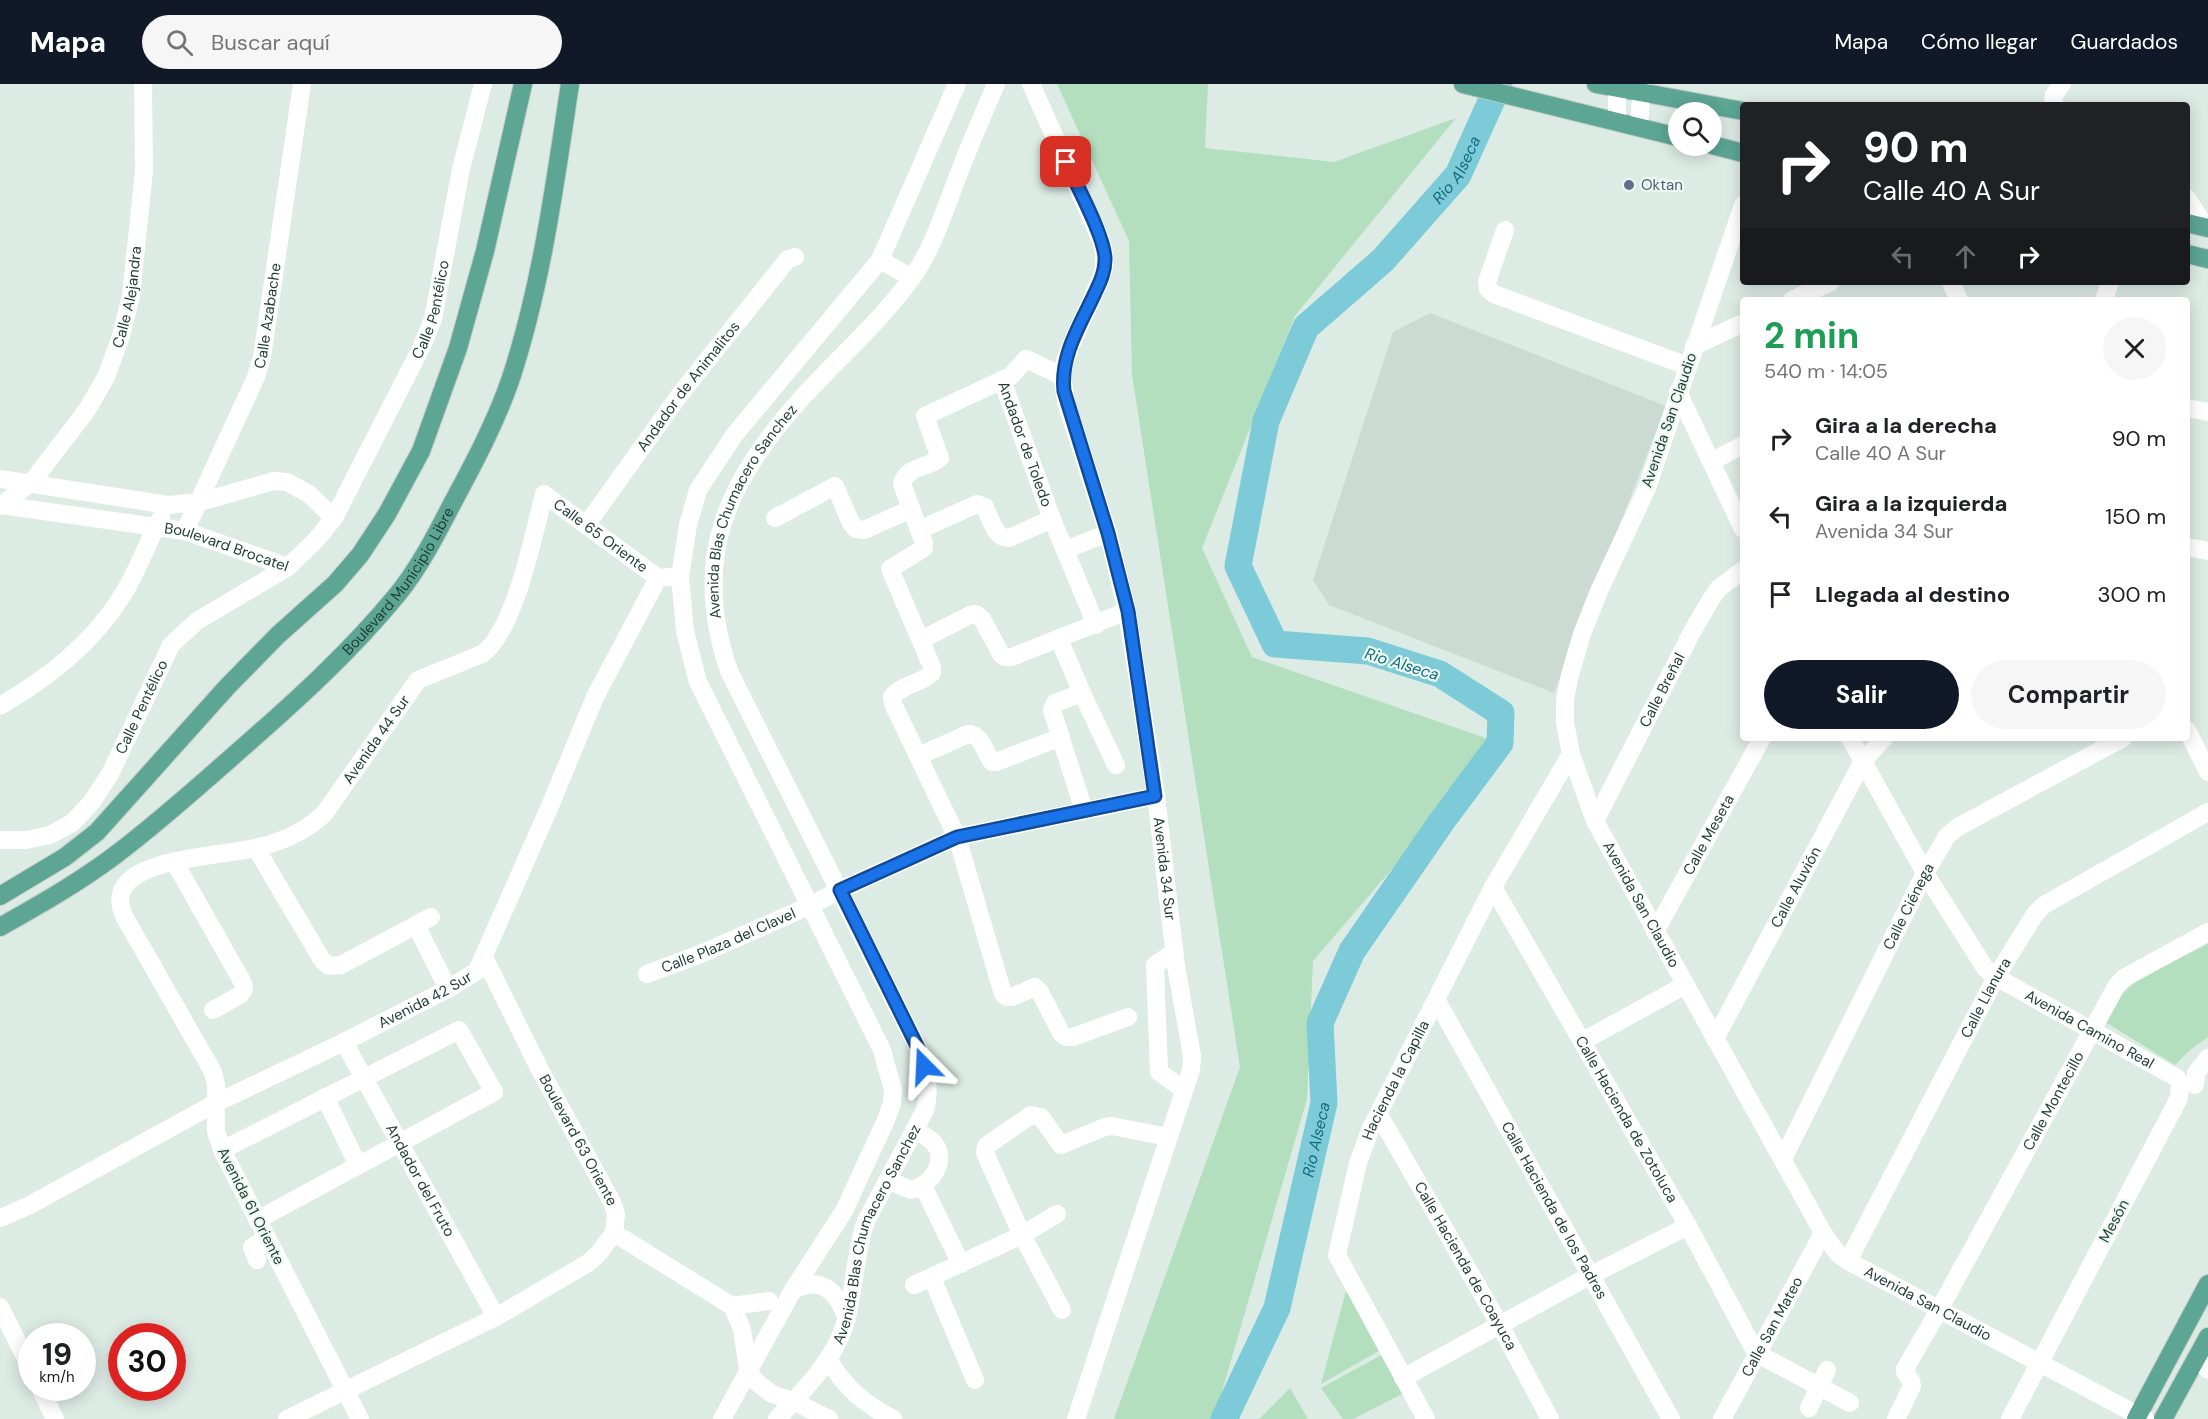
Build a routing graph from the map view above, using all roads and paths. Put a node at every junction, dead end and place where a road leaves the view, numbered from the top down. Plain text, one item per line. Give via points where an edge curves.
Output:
1 (143, 84) edge
2 (302, 84) edge
3 (483, 84) edge
4 (523, 84) edge
5 (570, 84) edge
6 (957, 84) edge
7 (996, 84) edge
8 (1030, 84) edge
9 (1463, 84) edge
10 (1596, 84) edge
11 (2062, 84) edge
12 (1617, 87) edge
13 (1642, 89) edge
14 (2054, 102) edge
15 (1740, 110) edge
16 (1617, 122) junction
17 (1639, 126) junction
18 (1668, 134) edge
19 (1722, 148) edge
20 (1740, 152) edge
21 (2190, 204) edge
22 (1740, 214) edge
23 (2200, 226) edge
24 (1505, 230) dead end
25 (2190, 255) edge
26 (795, 257) dead end
27 (2208, 259) edge
28 (880, 260) junction
29 (912, 278) junction
30 (1824, 285) edge
31 (1798, 297) edge
32 (1740, 324) edge
33 (1694, 346) junction
34 (1687, 366) junction
35 (1062, 376) junction
36 (1002, 380) junction
37 (1678, 392) junction
38 (2190, 409) edge
39 (2208, 412) edge
40 (1740, 447) edge
41 (1712, 461) junction
42 (0, 479) edge
43 (31, 483) junction
44 (544, 494) joint
45 (200, 502) junction
46 (168, 505) junction
47 (0, 506) edge
48 (911, 509) junction
49 (334, 518) junction
50 (775, 518) dead end
51 (1052, 519) junction
52 (1740, 522) edge
53 (587, 524) junction
54 (155, 528) junction
55 (919, 530) junction
56 (185, 531) junction
57 (1108, 533) junction
58 (2190, 548) edge
59 (1065, 549) junction
60 (2208, 551) edge
61 (288, 567) junction
62 (1740, 572) edge
63 (680, 577) junction
64 (658, 578) junction
65 (1128, 611) junction
66 (1096, 625) junction
67 (1059, 639) junction
68 (921, 640) junction
69 (1082, 693) junction
70 (0, 706) edge
71 (2190, 736) edge
72 (1061, 737) junction
73 (1760, 741) edge
74 (1852, 741) edge
75 (1881, 741) edge
76 (2117, 741) edge
77 (1571, 754) junction
78 (919, 756) junction
79 (1863, 761) junction
80 (1116, 765) dead end
81 (2208, 772) edge
82 (1155, 796) junction
83 (1084, 811) junction
84 (2208, 812) edge
85 (1595, 821) junction
86 (957, 837) junction
87 (0, 840) edge
88 (256, 848) junction
89 (174, 861) junction
90 (1925, 873) junction
91 (1492, 887) junction
92 (840, 890) junction
93 (121, 892) joint
94 (0, 896) edge
95 (809, 906) junction
96 (0, 927) edge
97 (1655, 932) junction
98 (2208, 932) edge
99 (1174, 952) junction
100 (484, 957) junction
101 (647, 974) dead end
102 (1996, 977) junction
103 (1685, 985) junction
104 (448, 989) junction
105 (1437, 1001) junction
106 (213, 1010) dead end
107 (1128, 1017) dead end
108 (2091, 1030) junction
109 (1715, 1039) junction
110 (1583, 1041) junction
111 (344, 1042) junction
112 (2208, 1058) edge
113 (364, 1078) junction
114 (2177, 1078) joint
115 (1184, 1090) junction
116 (2204, 1090) edge
117 (325, 1097) junction
118 (216, 1103) junction
119 (1379, 1115) junction
120 (915, 1130) junction
121 (1168, 1137) junction
122 (401, 1143) junction
123 (222, 1149) junction
124 (1783, 1159) junction
125 (358, 1165) junction
126 (888, 1180) junction
127 (923, 1186) junction
128 (1057, 1214) dead end
129 (0, 1218) edge
130 (257, 1220) junction
131 (1688, 1226) junction
132 (614, 1233) junction
133 (1823, 1233) junction
134 (1022, 1235) junction
135 (267, 1238) junction
136 (257, 1260) dead end
137 (1848, 1262) junction
138 (961, 1264) junction
139 (1591, 1275) junction
140 (932, 1278) junction
141 (2208, 1284) edge
142 (914, 1285) dead end
143 (793, 1290) junction
144 (769, 1301) dead end
145 (732, 1306) junction
146 (0, 1307) edge
147 (1062, 1310) dead end
148 (1939, 1310) junction
149 (496, 1317) junction
150 (847, 1318) junction
151 (1500, 1325) junction
152 (2208, 1337) edge
153 (18, 1343) edge
154 (1756, 1353) junction
155 (828, 1360) junction
156 (2039, 1363) junction
157 (2202, 1364) edge
158 (748, 1370) junction
159 (1403, 1378) junction
160 (1823, 1378) junction
161 (975, 1380) dead end
162 (346, 1390) junction
163 (46, 1401) edge
164 (793, 1401) junction
165 (1850, 1403) dead end
166 (1809, 1408) dead end
167 (2140, 1418) edge
168 (55, 1419) edge
169 (287, 1419) edge
170 (360, 1419) edge
171 (722, 1419) edge
172 (777, 1419) edge
173 (829, 1419) edge
174 (893, 1419) edge
175 (1076, 1419) edge
176 (1426, 1419) edge
177 (1550, 1419) edge
178 (1671, 1419) edge
179 (1722, 1419) edge
180 (1896, 1419) edge
181 (2010, 1419) edge
182 (2163, 1419) edge

1 - 43 street, Calle Alejandra via 144,171 130,296 120,339 106,377 87,410
2 - 45 street, Calle Azabache via 262,357
3 - 49 street, Calle Pentélico via 461,169 433,319
4 - 94 main road via 485,251 458,348 421,451 387,514 335,584 227,687 97,832 65,857
5 - 96 main road, Boulevard Municipio Libre via 553,200 530,312 510,380 482,449 430,546 398,593 355,644 161,820 111,858
6 - 28 street, Avenida Blas Chumacero Sanchez
7 - 29 street, Avenida Blas Chumacero Sanchez via 929,249
8 - 35 street, Avenida 34 Sur via 1105,252 1104,270
9 - 16 main road
10 - 12 main road
11 - 14 street
12 - 13 main road
12 - 16 street
13 - 15 main road
13 - 17 street
16 - 17 main road
17 - 18 main road
19 - 20 main road
21 - 23 street
22 - 33 street, Avenida San Claudio
24 - 34 street via 1487,282 1494,294
25 - 27 main road
26 - 53 street, Andador de Animalitos via 788,259 700,369
28 - 29 street
28 - 63 street, Avenida Blas Chumacero Sanchez via 714,464 698,490 690,516
29 - 92 street, Avenida Blas Chumacero Sanchez via 759,450 729,504 714,560 715,618 729,671
30 - 31 street
32 - 33 street
33 - 34 street, Avenida San Claudio
34 - 37 street, Avenida San Claudio
35 - 36 street via 1026,359
35 - 57 street, Avenida 34 Sur via 1066,402
36 - 48 street, Andador de Toledo via 925,416 940,458 903,476
36 - 51 street, Andador de Toledo
37 - 41 street
37 - 77 street, Avenida San Claudio via 1647,488 1582,634 1565,699
38 - 39 street
40 - 41 street
41 - 52 street
42 - 43 street, Boulevard Brocatel
43 - 46 street, Boulevard Brocatel
43 - 47 street, Calle Alejandra
44 - 53 street, Calle 65 Oriente
44 - 88 street, Avenida 44 Sur via 523,579 491,647 418,680 324,814 291,837
45 - 46 street, Boulevard Brocatel
45 - 49 street, Boulevard Brocatel via 274,481 287,482 309,494
45 - 56 street, Calle Azabache
46 - 54 street
47 - 54 street, Boulevard Brocatel
48 - 50 street via 864,530 856,529 835,486
48 - 55 street
49 - 61 street, Boulevard Brocatel
51 - 55 street via 1003,538 985,507 977,504
51 - 59 street, Andador de Toledo
53 - 64 street, Calle 65 Oriente
54 - 56 street, Boulevard Brocatel
54 - 70 street via 122,595 100,626 70,657
55 - 68 street via 924,548 890,569
56 - 61 street, Boulevard Brocatel
57 - 59 street
57 - 65 street, Avenida 34 Sur
58 - 60 street
59 - 66 street, Andador de Toledo
61 - 87 street, Calle Pentélico via 197,621 171,645 110,774 72,823 50,835
62 - 85 street, Calle Breñal via 1719,588 1694,628
63 - 64 street
63 - 95 street, Avenida Blas Chumacero Sanchez via 684,631 698,682
64 - 100 street, Avenida 42 Sur via 595,697
65 - 66 street
65 - 82 street, Avenida 34 Sur
66 - 67 street
67 - 68 street via 1005,657 976,614
67 - 69 street
68 - 78 street via 932,673 892,697
69 - 72 street via 1053,706
69 - 80 street
71 - 81 street
72 - 78 street via 996,762 989,759 974,734
72 - 83 street
73 - 97 street, Calle Meseta
74 - 79 street, Avenida Camino Real
75 - 79 street, Calle Aluvión
76 - 90 street, Calle Ciénega via 1958,827 1947,836
77 - 85 street, Avenida San Claudio
77 - 91 street, Hacienda la Capilla
78 - 86 street
79 - 90 street, Avenida Camino Real
79 - 109 street, Calle Aluvión
82 - 83 street, Calle Plaza del Clavel
82 - 99 street, Avenida 34 Sur
83 - 86 street, Calle Plaza del Clavel
84 - 102 street, Calle Llanura via 2044,905
85 - 97 street, Avenida San Claudio
86 - 92 street, Calle Plaza del Clavel
86 - 107 street via 1004,994 1012,997 1035,987 1066,1037
88 - 89 street, Avenida 44 Sur
88 - 104 street via 328,966 340,964 424,921
89 - 93 street, Avenida 44 Sur via 140,872
89 - 106 street via 243,983 240,995
90 - 102 street, Avenida Camino Real via 1977,958
90 - 124 street, Calle Ciénega
91 - 105 street, Hacienda la Capilla
91 - 110 street, Calle Hacienda de Zotoluca
92 - 95 street, Calle Plaza del Clavel
92 - 120 street, Avenida Blas Chumacero Sanchez via 920,1052 929,1081 929,1096
93 - 118 street, Avenida 61 Oriente via 123,916 213,1072
95 - 101 street, Calle Plaza del Clavel
95 - 143 street, Avenida Blas Chumacero Sanchez via 882,1050 893,1090 886,1120 844,1211
97 - 103 street, Avenida San Claudio
98 - 108 street, Calle Montecillo via 2120,981
99 - 115 street, Avenida 34 Sur via 1192,1056
99 - 115 street via 1155,965 1159,1072
100 - 104 street, Avenida 42 Sur via 477,971
100 - 132 street, Boulevard 63 Oriente via 612,1202 616,1214
102 - 108 street, Avenida Camino Real
102 - 137 street, Calle Llanura
103 - 109 street, Avenida San Claudio
103 - 110 street
104 - 111 street, Avenida 42 Sur
105 - 119 street, Hacienda la Capilla
105 - 139 street, Calle Hacienda de los Padres
108 - 114 street, Avenida Camino Real
108 - 148 street, Calle Montecillo
109 - 124 street, Avenida San Claudio
110 - 131 street, Calle Hacienda de Zotoluca
111 - 113 street, Andador del Fruto
111 - 118 street, Avenida 42 Sur
112 - 116 street via 2196,1073
113 - 117 street
113 - 122 street, Andador del Fruto
113 - 122 street via 459,1030 494,1092
114 - 156 street, Mesón via 2178,1098
115 - 121 street, Avenida 34 Sur
117 - 123 street
117 - 125 street
118 - 123 street, Avenida 61 Oriente via 216,1131
118 - 129 street, Avenida 42 Sur
119 - 151 street, Calle Hacienda de Coayuca
119 - 159 street, Hacienda la Capilla via 1358,1163 1337,1255
120 - 126 street, Avenida Blas Chumacero Sanchez
120 - 127 street via 937,1148 938,1166
121 - 134 street via 1112,1126 1061,1144 1041,1118 1031,1115 986,1146
121 - 175 street, Avenida 34 Sur
122 - 125 street
122 - 149 street, Andador del Fruto
123 - 130 street, Avenida 61 Oriente
124 - 133 street, Avenida San Claudio
125 - 130 street
126 - 127 street via 911,1190
126 - 150 street, Avenida Blas Chumacero Sanchez via 859,1240
127 - 138 street
128 - 134 street
130 - 135 street, Avenida 61 Oriente
131 - 139 street
131 - 154 street, Calle Hacienda de Zotoluca
132 - 145 street
132 - 149 street via 588,1263
133 - 137 street, Avenida San Claudio
133 - 154 street, Calle San Mateo
134 - 138 street
134 - 147 street
135 - 136 street via 252,1247
135 - 162 street, Avenida 61 Oriente
137 - 148 street, Avenida San Claudio
138 - 140 street
139 - 151 street
139 - 178 street, Calle Hacienda de los Padres
140 - 142 street
140 - 161 street
141 - 167 main road
143 - 150 street via 810,1284 827,1288 836,1295
143 - 158 street, Avenida Blas Chumacero Sanchez
144 - 145 street
145 - 158 street via 742,1329
146 - 153 street
148 - 156 street, Avenida San Claudio
148 - 180 street, Calle Montecillo via 1905,1369 1912,1386
149 - 162 street
150 - 155 street, Avenida Blas Chumacero Sanchez
151 - 159 street
151 - 177 street, Calle Hacienda de Coayuca
152 - 157 main road
154 - 160 street
154 - 179 street, Calle San Mateo
155 - 164 street, Avenida Blas Chumacero Sanchez
155 - 174 street via 854,1394
156 - 167 street, Avenida San Claudio
156 - 181 street, Mesón
157 - 182 main road
158 - 164 street via 766,1391
158 - 171 street, Avenida Blas Chumacero Sanchez
159 - 176 street, Hacienda la Capilla
160 - 165 street
160 - 166 street
162 - 169 street
162 - 170 street, Avenida 61 Oriente
163 - 168 street
164 - 172 street, Avenida Blas Chumacero Sanchez
164 - 173 street

